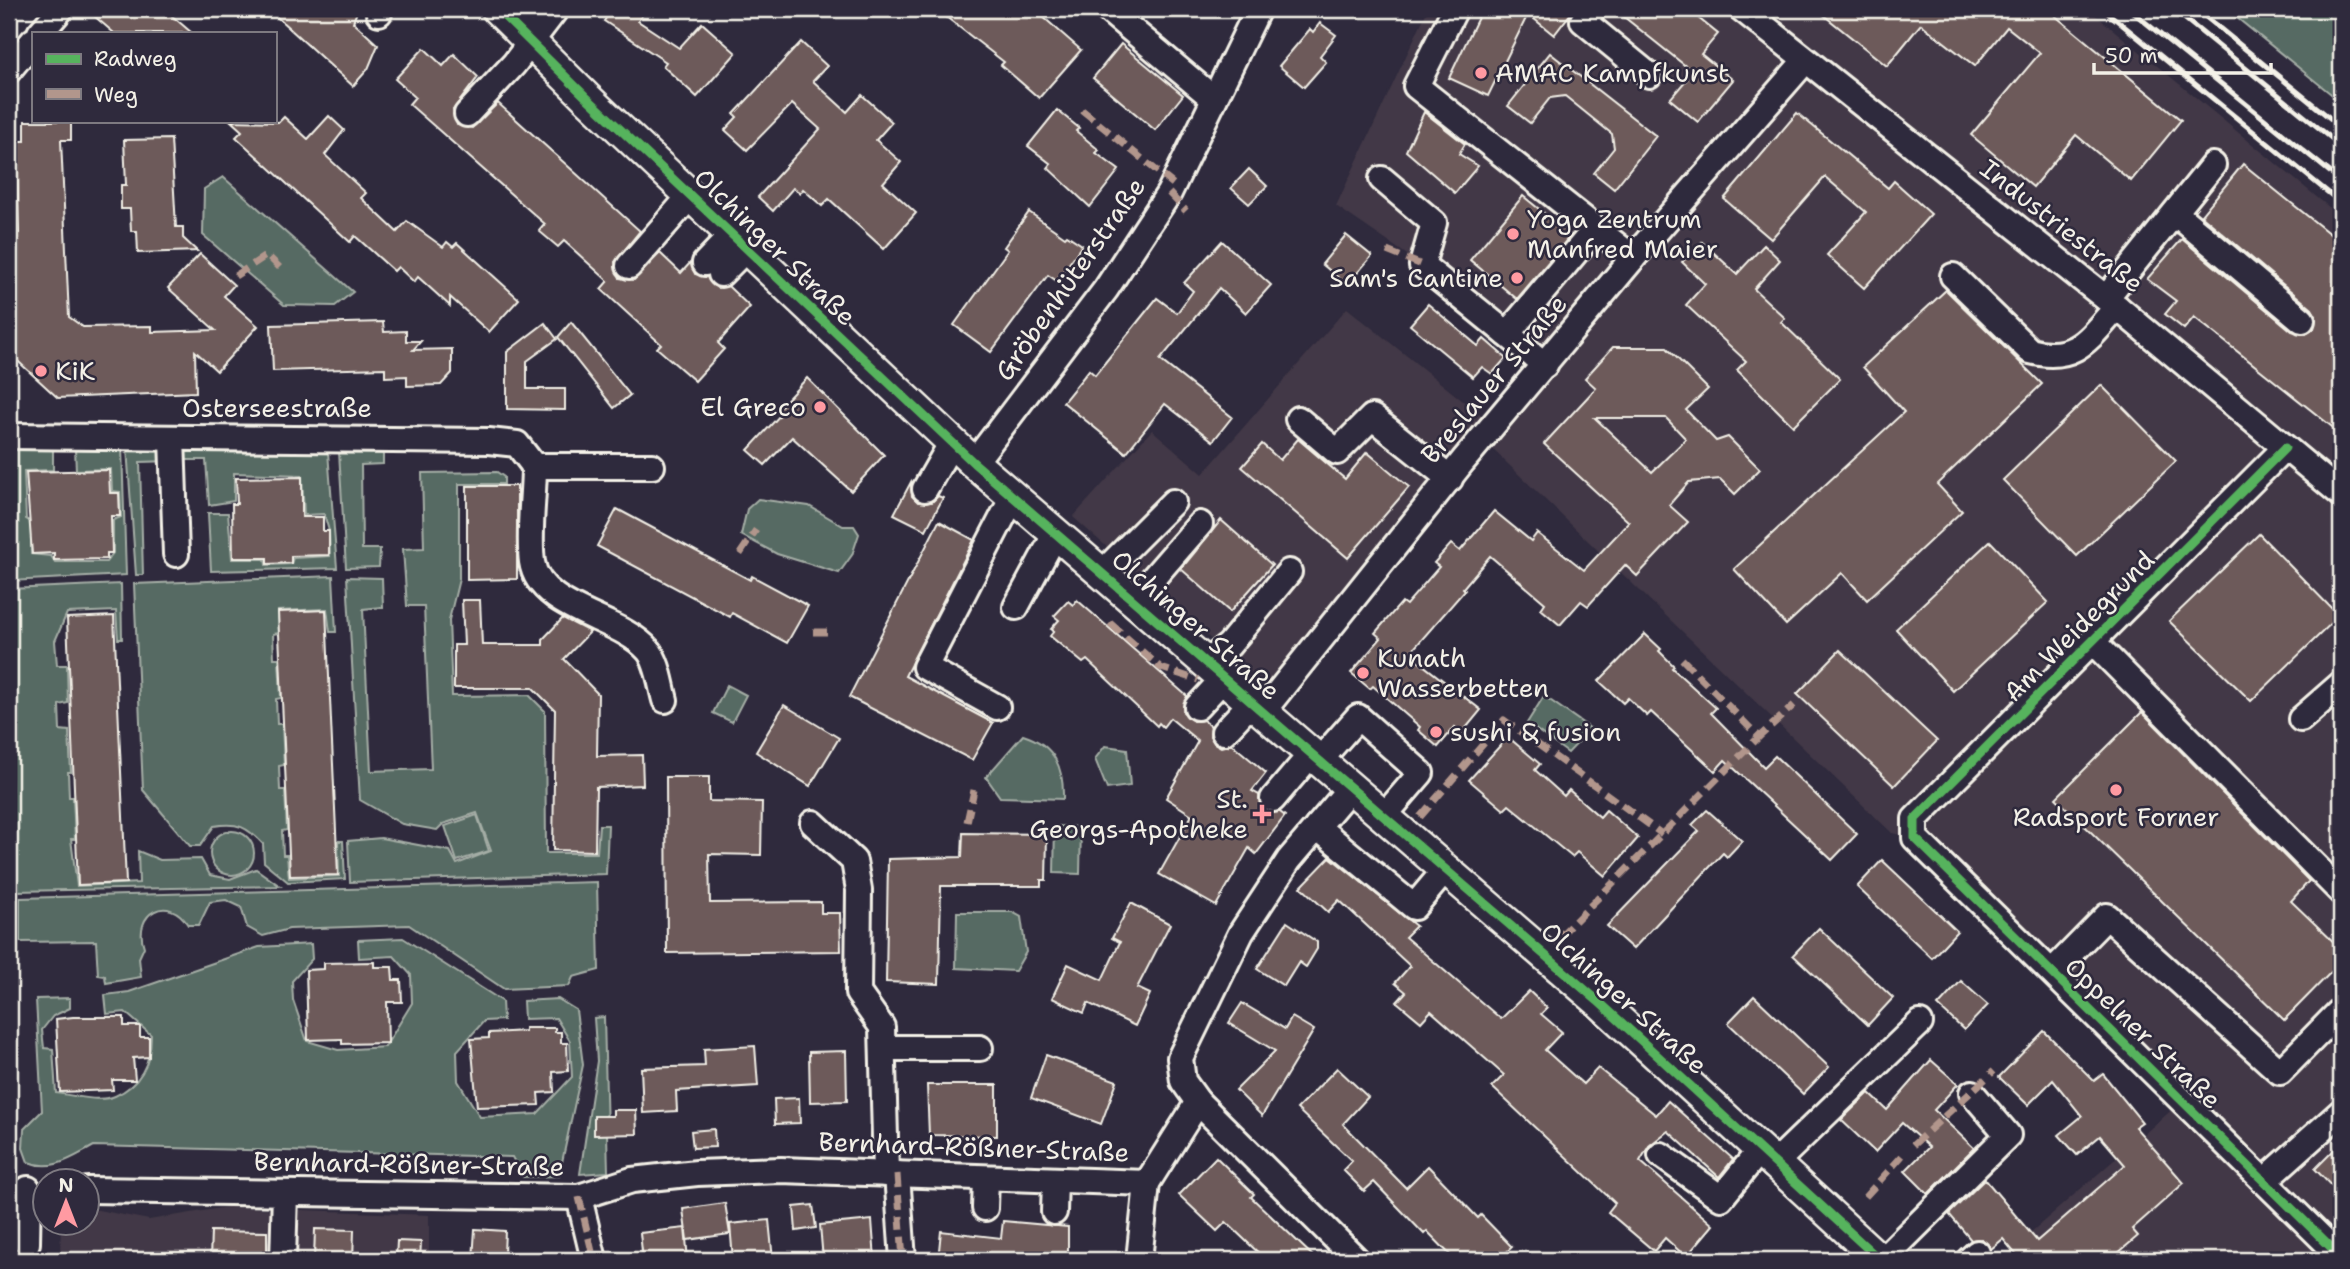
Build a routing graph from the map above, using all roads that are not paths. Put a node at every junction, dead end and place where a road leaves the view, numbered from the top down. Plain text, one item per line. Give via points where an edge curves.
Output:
1 (61, 9) edge
2 (497, 9) edge
3 (556, 9) edge
4 (1107, 9) edge
5 (1258, 9) edge
6 (1455, 9) edge
7 (1593, 9) edge
8 (1742, 9) edge
9 (41, 32) edge
10 (32, 42) edge
11 (531, 43) junction
12 (1805, 61) junction
13 (9, 70) edge
14 (1649, 75) dead end
15 (1214, 99) junction
16 (467, 114) dead end
17 (2213, 165) dead end
18 (1382, 179) dead end
19 (687, 191) junction
20 (2175, 213) junction
21 (1596, 228) junction
22 (739, 241) junction
23 (1633, 258) junction
24 (626, 262) dead end
25 (713, 268) dead end
26 (1954, 276) dead end
27 (2111, 303) junction
28 (2302, 320) dead end
29 (1507, 334) junction
30 (1545, 365) junction
31 (1298, 419) dead end
32 (9, 436) edge
33 (173, 438) junction
34 (952, 442) junction
35 (2285, 448) junction
36 (974, 463) junction
37 (534, 466) junction
38 (652, 466) dead end
39 (1450, 478) junction
40 (925, 489) dead end
41 (2341, 494) edge
42 (1013, 496) junction
43 (1173, 502) dead end
44 (1200, 524) dead end
45 (1056, 533) junction
46 (176, 554) dead end
47 (1289, 572) dead end
48 (1102, 573) junction
49 (1134, 600) junction
50 (1016, 607) dead end
51 (2093, 642) junction
52 (1216, 670) junction
53 (2341, 684) edge
54 (665, 700) dead end
55 (1258, 705) junction
56 (997, 707) dead end
57 (1196, 707) dead end
58 (2301, 719) dead end
59 (1224, 732) dead end
60 (1316, 756) junction
61 (1351, 787) junction
62 (1273, 799) dead end
63 (1384, 816) junction
64 (813, 823) dead end
65 (1317, 827) junction
66 (1915, 838) joint
67 (1446, 869) junction
68 (2341, 892) edge
69 (2052, 972) junction
70 (2341, 1010) edge
71 (1920, 1023) dead end
72 (883, 1048) junction
73 (980, 1048) dead end
74 (1972, 1093) dead end
75 (1198, 1102) junction
76 (2341, 1112) edge
77 (1661, 1155) dead end
78 (1766, 1158) junction
79 (892, 1174) junction
80 (986, 1178) junction
81 (1055, 1180) junction
82 (2264, 1181) junction
83 (1147, 1183) junction
84 (27, 1189) edge
85 (102, 1190) edge
86 (285, 1193) junction
87 (579, 1196) junction
88 (985, 1208) dead end
89 (1054, 1212) dead end
90 (27, 1243) dead end
91 (2328, 1254) edge
92 (282, 1260) edge
93 (594, 1260) edge
94 (903, 1260) edge
95 (1139, 1260) edge
96 (1357, 1260) edge
97 (1881, 1260) edge

1 - 9 street
2 - 11 main road, Olchinger Straße
3 - 11 street
4 - 15 street
5 - 15 street, Gröbenhüterstraße
6 - 21 street via 1416,86
7 - 14 street via 1583,21
8 - 12 street, Industriestraße
10 - 13 street
11 - 16 street
11 - 19 main road, Olchinger Straße
12 - 23 street, Breslauer Straße
12 - 27 street, Industriestraße
15 - 36 street, Gröbenhüterstraße via 1169,193 1106,289
17 - 20 street
18 - 29 street via 1434,223 1422,265
19 - 22 main road, Olchinger Straße
19 - 24 street
20 - 27 street
20 - 28 street
21 - 23 street
21 - 29 street
22 - 25 street
22 - 34 main road, Olchinger Straße
23 - 30 street, Breslauer Straße
26 - 27 street via 2030,351 2046,355 2082,346
27 - 35 street, Industriestraße
29 - 30 street
30 - 39 street, Breslauer Straße
31 - 39 street via 1338,452 1372,417
32 - 33 street, Osterseestraße
33 - 37 street, Osterseestraße via 489,441 517,444
33 - 46 street
34 - 36 main road, Olchinger Straße
34 - 40 street
35 - 41 street, Industriestraße
35 - 51 street, Am Weidegrund
36 - 42 main road, Olchinger Straße
37 - 38 street
37 - 54 street via 532,564 544,587 562,601 632,634 651,652
39 - 55 street, Breslauer Straße
42 - 45 main road, Olchinger Straße
42 - 56 street via 925,667
43 - 48 street
44 - 49 street
45 - 48 main road, Olchinger Straße
45 - 50 street
47 - 52 street via 1229,645
48 - 49 main road, Olchinger Straße
49 - 52 main road, Olchinger Straße
51 - 66 street, Am Weidegrund via 1915,819
51 - 68 street
52 - 55 main road, Olchinger Straße
52 - 57 street
53 - 58 street
55 - 59 street, Breslauer Straße
55 - 60 main road, Olchinger Straße
60 - 61 main road, Olchinger Straße
60 - 62 street
60 - 63 street via 1358,717 1421,773
61 - 63 main road, Olchinger Straße
61 - 65 street
63 - 67 main road, Olchinger Straße
64 - 72 street via 854,861 859,890 858,993 882,1027
65 - 67 street via 1414,907
65 - 75 street via 1289,860 1241,933 1180,1058 1183,1081
66 - 69 street, Oppelner Straße
67 - 78 main road, Olchinger Straße via 1668,1064
69 - 70 street via 2107,916 2280,1072
69 - 82 street, Oppelner Straße
71 - 78 street
72 - 73 street
72 - 79 street
74 - 97 street via 2008,1135
75 - 83 street
75 - 96 street
76 - 82 street
77 - 78 street via 1721,1198
78 - 97 main road, Olchinger Straße
79 - 80 street, Bernhard-Rößner-Straße
79 - 87 street, Bernhard-Rößner-Straße via 696,1173 632,1180
79 - 94 street
80 - 81 street, Bernhard-Rößner-Straße
80 - 88 street
81 - 83 street, Bernhard-Rößner-Straße
81 - 89 street
82 - 91 street, Oppelner Straße
83 - 95 street
84 - 90 street
85 - 86 street, Bernhard-Rößner-Straße
86 - 87 street, Bernhard-Rößner-Straße
86 - 92 street
87 - 93 street

